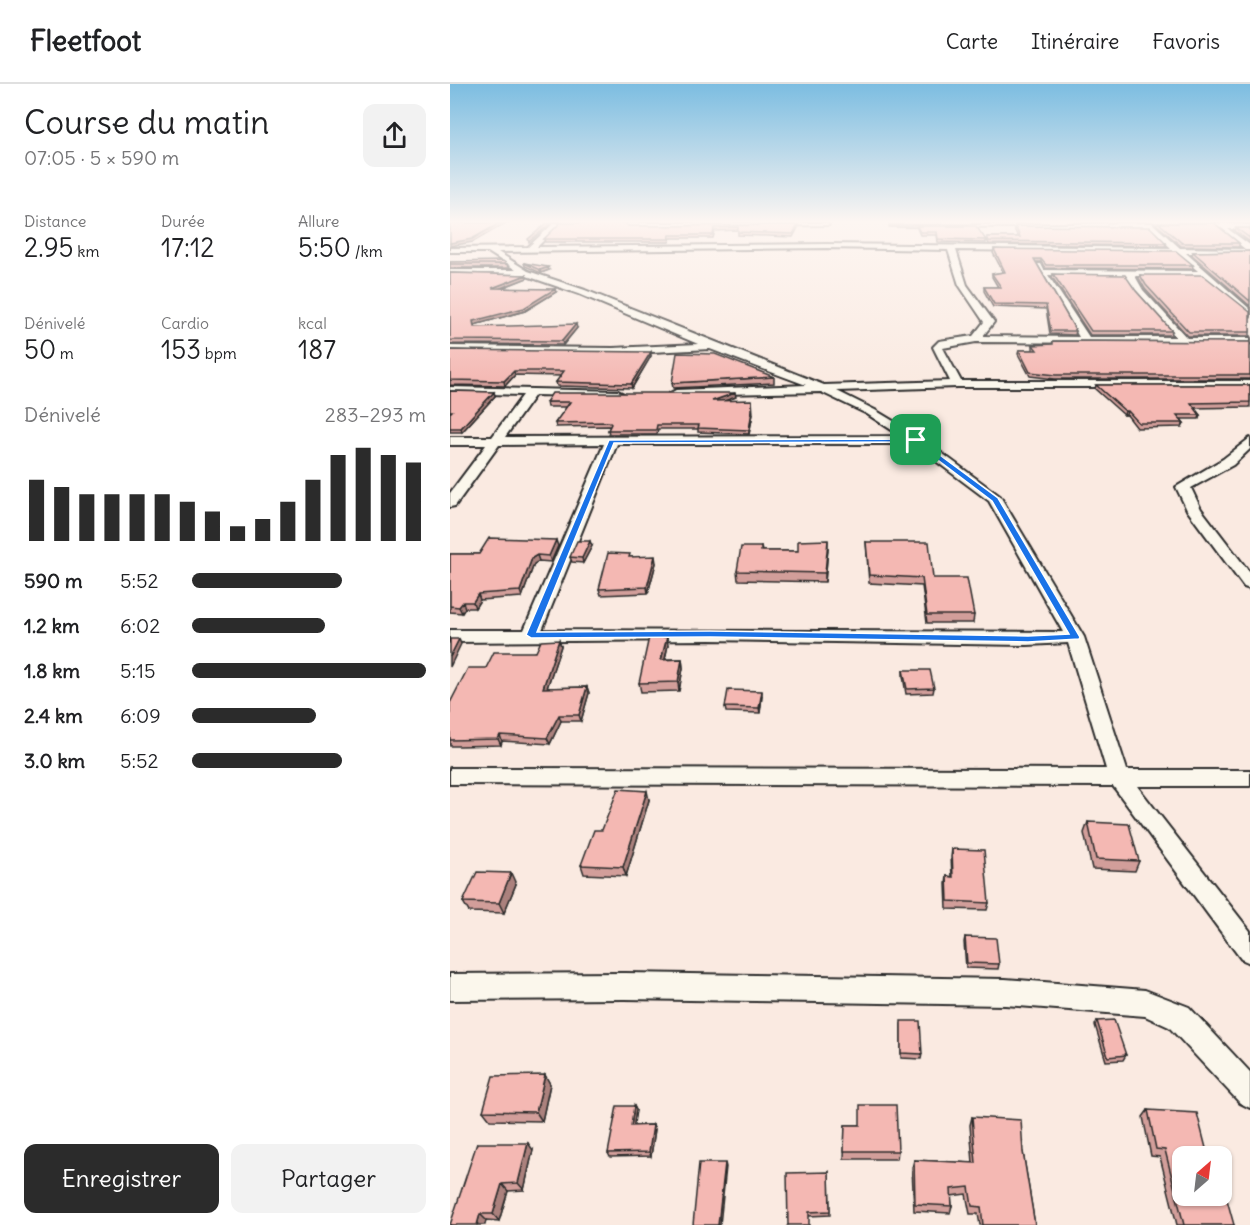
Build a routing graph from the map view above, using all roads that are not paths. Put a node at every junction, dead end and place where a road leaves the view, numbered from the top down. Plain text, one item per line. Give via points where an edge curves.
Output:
1 (535, 276) edge
2 (960, 276) edge
3 (1045, 276) edge
4 (1131, 276) edge
5 (1207, 276) edge
6 (1250, 314) edge
7 (976, 339) junction
8 (1086, 340) junction
9 (1185, 341) junction
10 (1250, 341) edge
11 (710, 345) junction
12 (450, 349) edge
13 (957, 384) junction
14 (1250, 384) edge
15 (820, 387) junction
16 (450, 390) edge
17 (533, 390) junction
18 (628, 394) edge
19 (658, 394) edge
20 (916, 440) junction
21 (450, 441) edge
22 (496, 441) junction
23 (612, 441) junction
24 (1250, 442) edge
25 (450, 503) edge
26 (1250, 584) edge
27 (531, 635) junction
28 (450, 636) edge
29 (1076, 637) junction
30 (450, 776) edge
31 (1119, 778) junction
32 (1250, 778) edge
33 (1250, 951) edge
34 (450, 987) edge
35 (1250, 1094) edge

1 - 11 street
2 - 7 street via 989,322
3 - 8 street
4 - 9 street
5 - 6 street
7 - 8 street
7 - 13 street via 938,347
8 - 9 street
9 - 10 street
11 - 12 street via 613,351
11 - 15 street
13 - 14 street
13 - 15 street
15 - 19 street
15 - 20 street
16 - 17 street
17 - 18 street
17 - 22 street
20 - 23 street
20 - 29 street via 995,499
21 - 22 street
22 - 23 street
22 - 25 street
23 - 27 street
24 - 26 street via 1228,462 1183,487 1194,510
27 - 28 street
27 - 29 street
29 - 31 street
30 - 31 street
31 - 32 street
31 - 33 street
34 - 35 street via 1005,992 1145,1003 1179,1017

